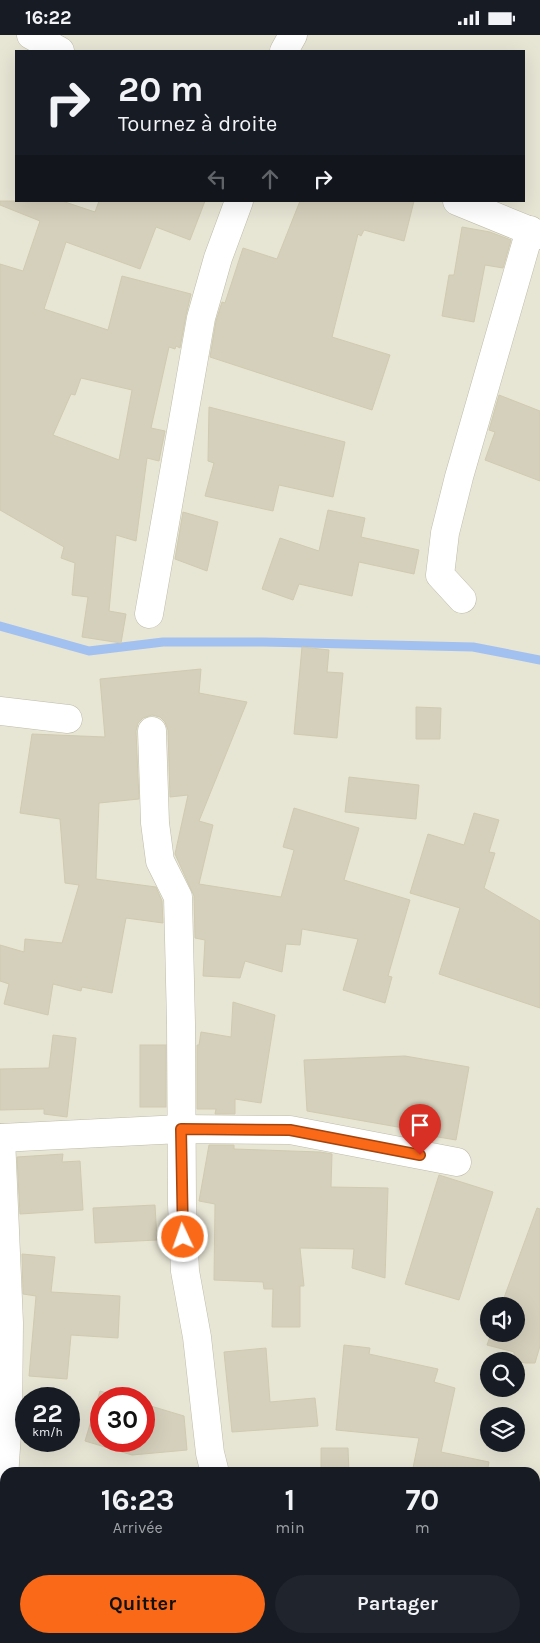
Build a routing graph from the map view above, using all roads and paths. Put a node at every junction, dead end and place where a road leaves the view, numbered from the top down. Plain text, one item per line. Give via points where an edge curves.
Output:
1 (31, 35) edge
2 (293, 35) edge
3 (58, 50) edge
4 (285, 50) edge
5 (239, 202) edge
6 (459, 202) edge
7 (535, 233) edge
8 (462, 599) dead end
9 (149, 614) dead end
10 (0, 711) edge
11 (68, 719) dead end
12 (152, 731) dead end
13 (181, 1129) junction
14 (0, 1138) edge
15 (457, 1162) dead end
16 (5, 1467) edge
17 (214, 1467) edge

1 - 3 street
2 - 4 street
5 - 9 street via 201,317
6 - 7 street
7 - 8 street via 459,477 445,533 440,575
10 - 11 street
12 - 13 street via 155,823 160,861 178,897
13 - 14 street
13 - 15 street via 290,1130
13 - 17 street via 185,1271 198,1337
14 - 16 street via 9,1323

